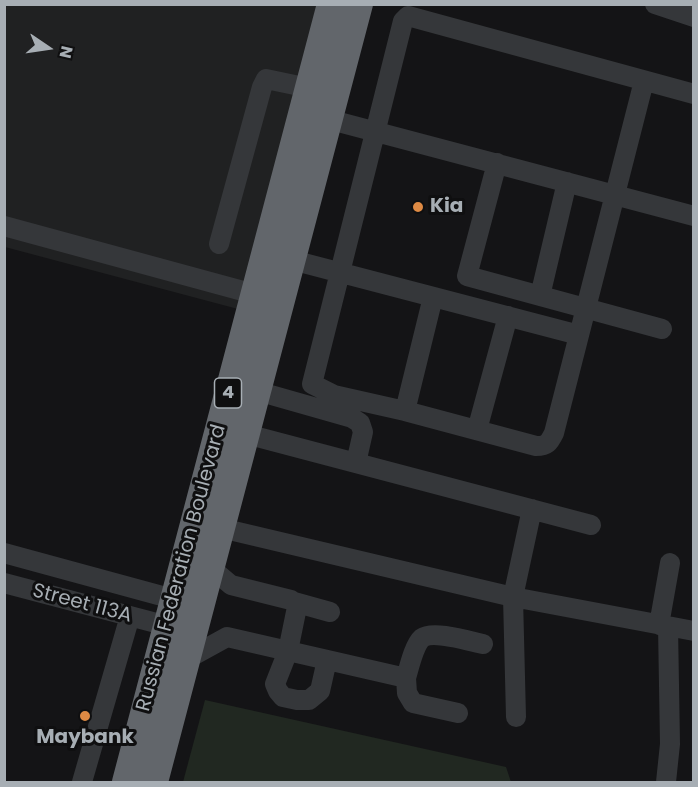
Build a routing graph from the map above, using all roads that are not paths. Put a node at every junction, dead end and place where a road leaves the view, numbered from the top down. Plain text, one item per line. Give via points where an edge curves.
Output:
1 (331, 4) edge
2 (359, 4) edge
3 (655, 4) edge
4 (693, 17) edge
5 (644, 81) junction
6 (693, 94) edge
7 (313, 106) junction
8 (376, 131) junction
9 (497, 164) junction
10 (567, 182) junction
11 (615, 195) junction
12 (693, 216) edge
13 (4, 226) edge
14 (219, 244) dead end
15 (292, 260) junction
16 (340, 273) junction
17 (540, 296) junction
18 (268, 297) junction
19 (433, 297) junction
20 (586, 308) junction
21 (507, 316) junction
22 (662, 329) dead end
23 (579, 334) junction
24 (257, 392) junction
25 (405, 411) junction
26 (477, 430) junction
27 (246, 434) junction
28 (356, 463) junction
29 (532, 509) junction
30 (591, 525) dead end
31 (222, 528) junction
32 (4, 553) edge
33 (670, 563) dead end
34 (211, 568) junction
35 (4, 583) edge
36 (513, 597) junction
37 (174, 599) junction
38 (294, 602) junction
39 (201, 606) junction
40 (330, 612) dead end
41 (130, 616) junction
42 (663, 625) junction
43 (693, 631) edge
44 (183, 639) junction
45 (483, 644) dead end
46 (288, 651) junction
47 (327, 660) junction
48 (406, 678) junction
49 (458, 713) dead end
50 (516, 717) dead end
51 (82, 783) edge
52 (126, 783) edge
53 (154, 783) edge
54 (666, 783) edge

1 - 7 highway, Russian Federation Boulevard / 4
2 - 7 highway, Russian Federation Boulevard / 4
3 - 4 street
5 - 6 street
5 - 8 street via 408,16 403,21
5 - 11 street
7 - 8 street
7 - 14 street via 266,78
7 - 15 highway, Russian Federation Boulevard / 4
7 - 18 highway, Russian Federation Boulevard / 4
8 - 9 street
8 - 16 street
9 - 10 street
9 - 17 street via 467,276
10 - 11 street
10 - 17 street
11 - 12 street
11 - 20 street
13 - 18 street
15 - 16 street
15 - 18 highway, Russian Federation Boulevard / 4
16 - 19 street
16 - 25 street via 312,384 333,395
17 - 20 street
18 - 24 highway, Russian Federation Boulevard / 4
18 - 37 highway, Russian Federation Boulevard / 4
19 - 21 street
19 - 25 street
20 - 22 street
20 - 23 street
21 - 23 street
21 - 26 street
23 - 26 street via 549,443 536,446
24 - 27 highway, Russian Federation Boulevard / 4
24 - 28 street via 360,423 363,432
25 - 26 street
27 - 28 street
27 - 31 highway, Russian Federation Boulevard / 4
28 - 29 street
29 - 30 street
29 - 36 street
31 - 34 highway, Russian Federation Boulevard / 4
31 - 36 street
32 - 37 street
33 - 42 street
34 - 38 street via 231,585
34 - 39 highway, Russian Federation Boulevard / 4
35 - 41 street, Street 113A
36 - 42 street
36 - 50 street
37 - 39 street
37 - 44 highway, Russian Federation Boulevard / 4
38 - 40 street
38 - 46 street via 297,607
39 - 44 highway, Russian Federation Boulevard / 4
41 - 44 street, Street 113A
41 - 51 street
42 - 43 street
42 - 54 street via 670,744
44 - 46 street via 227,637
44 - 52 highway, Russian Federation Boulevard / 4
44 - 53 highway, Russian Federation Boulevard / 4
45 - 48 street via 434,634 423,637
46 - 47 street
46 - 47 street via 275,684 283,697 309,700 320,691
47 - 48 street
48 - 49 street via 407,693 413,703

